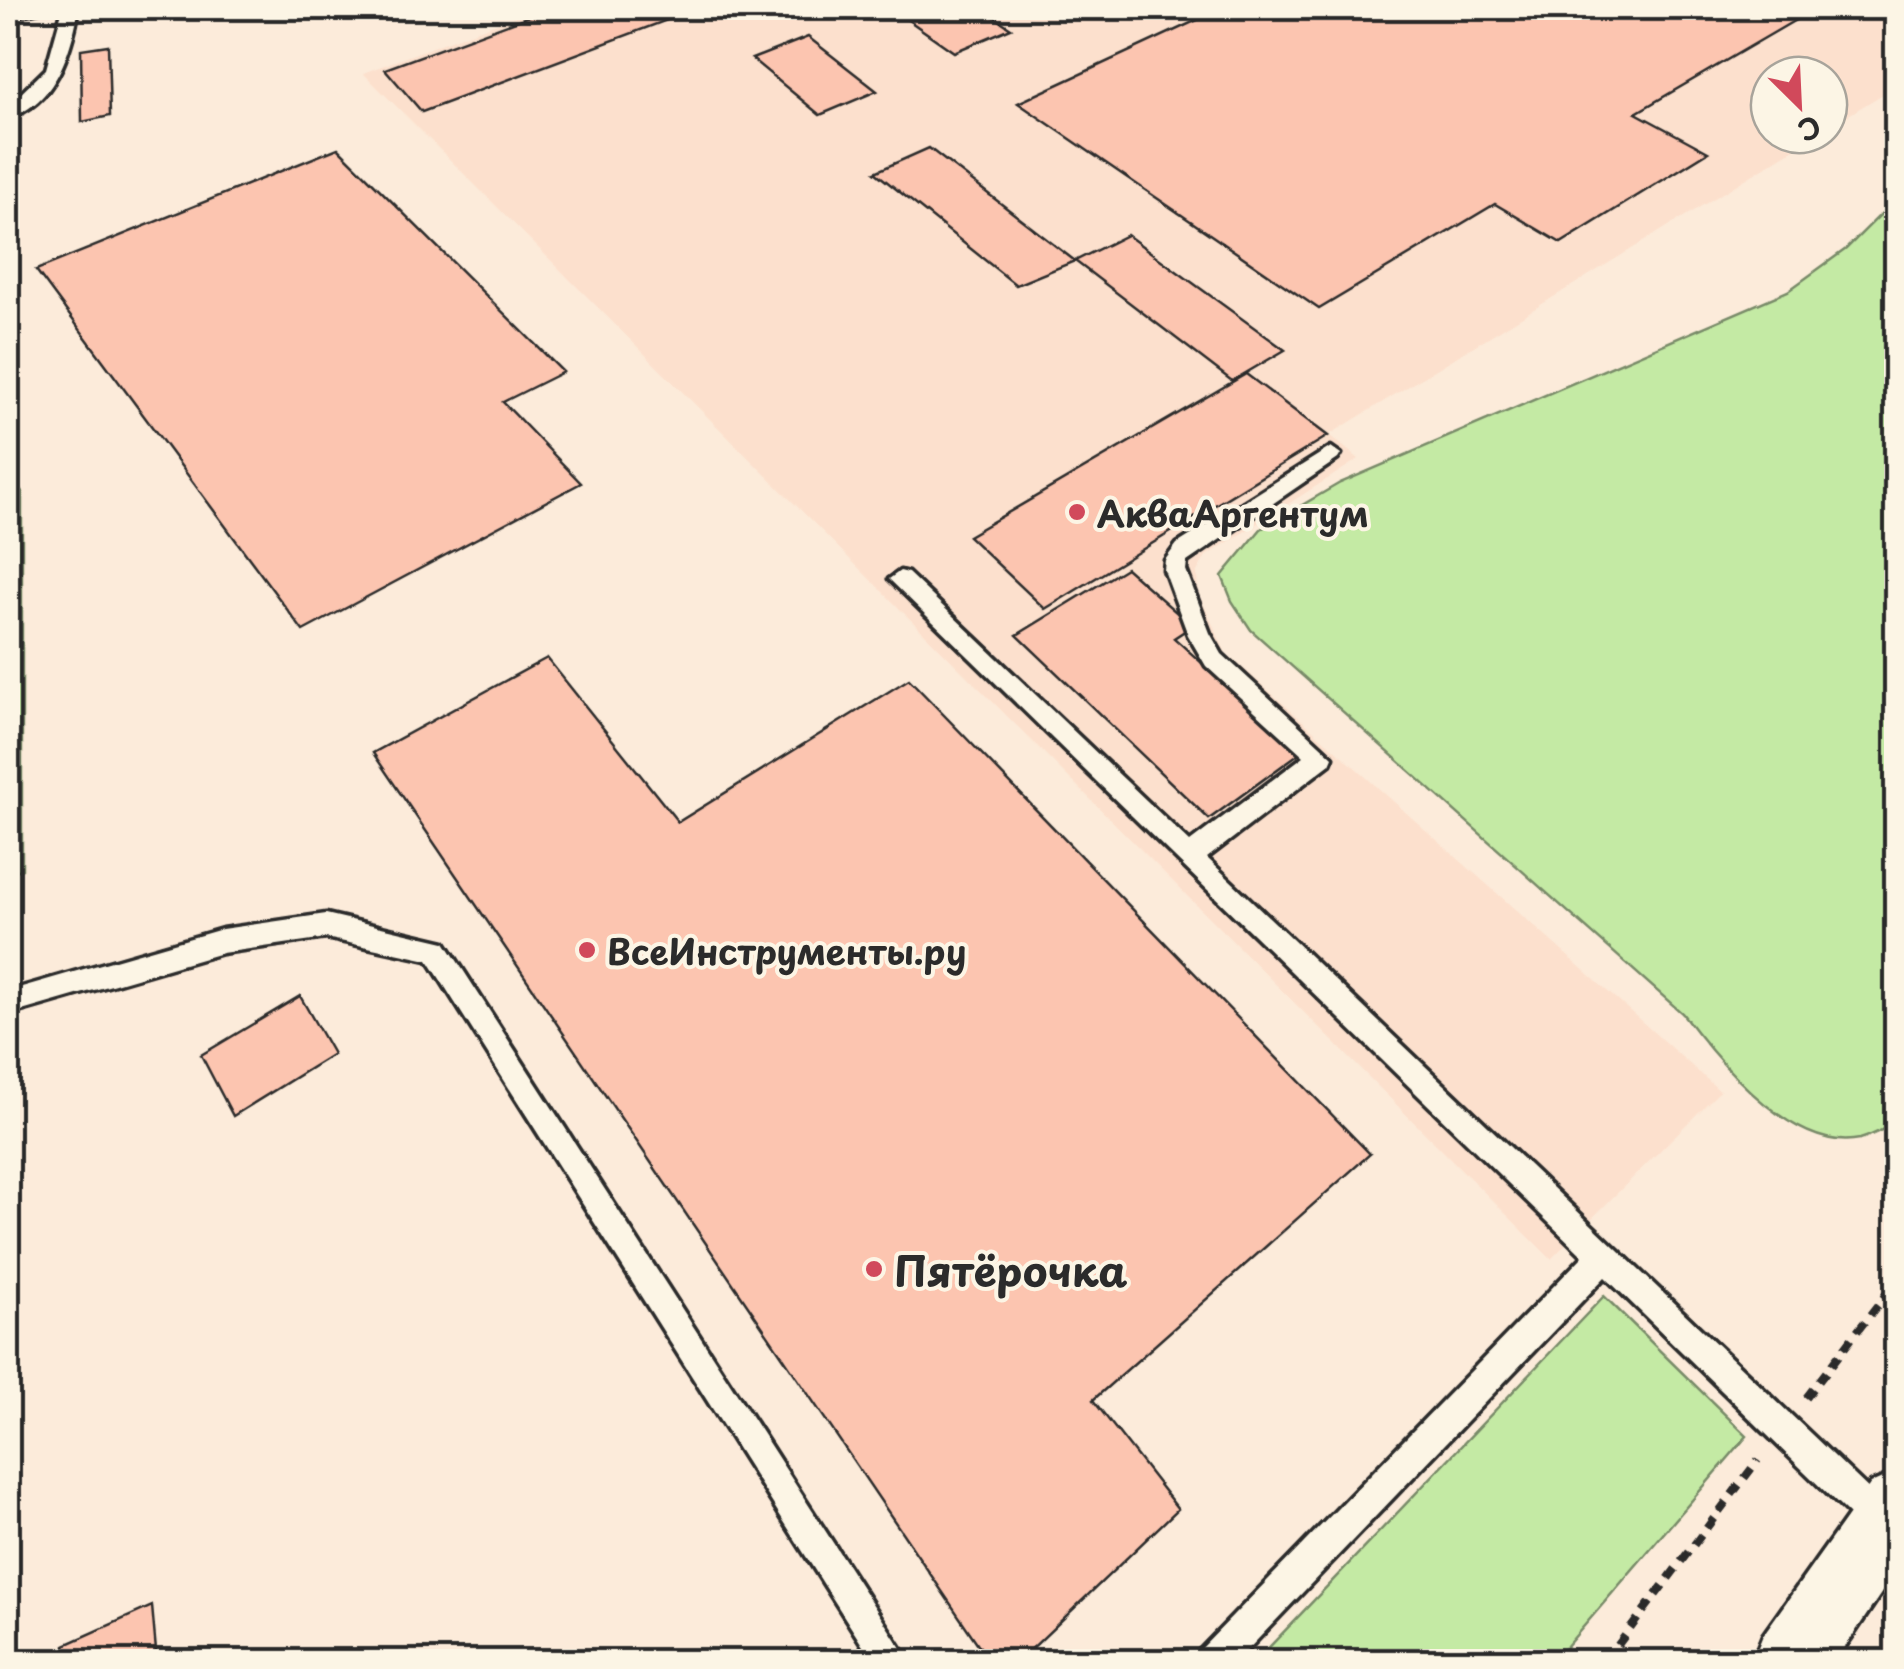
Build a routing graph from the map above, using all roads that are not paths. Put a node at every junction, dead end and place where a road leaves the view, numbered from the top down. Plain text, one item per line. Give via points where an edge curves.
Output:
1 (43, 8) edge
2 (71, 8) edge
3 (8, 13) edge
4 (8, 113) edge
5 (1331, 454) dead end
6 (900, 580) dead end
7 (1189, 858) junction
8 (8, 1003) edge
9 (1603, 1256) junction
10 (1892, 1524) edge
11 (893, 1662) edge
12 (1212, 1662) edge
13 (1790, 1662) edge

1 - 3 lane
2 - 4 lane via 61,63
5 - 7 lane via 1176,560 1198,635 1214,660 1321,757
6 - 7 lane
7 - 9 lane
8 - 11 lane via 222,941 326,926 436,950
9 - 10 lane via 1781,1430
9 - 12 lane
10 - 13 main road

